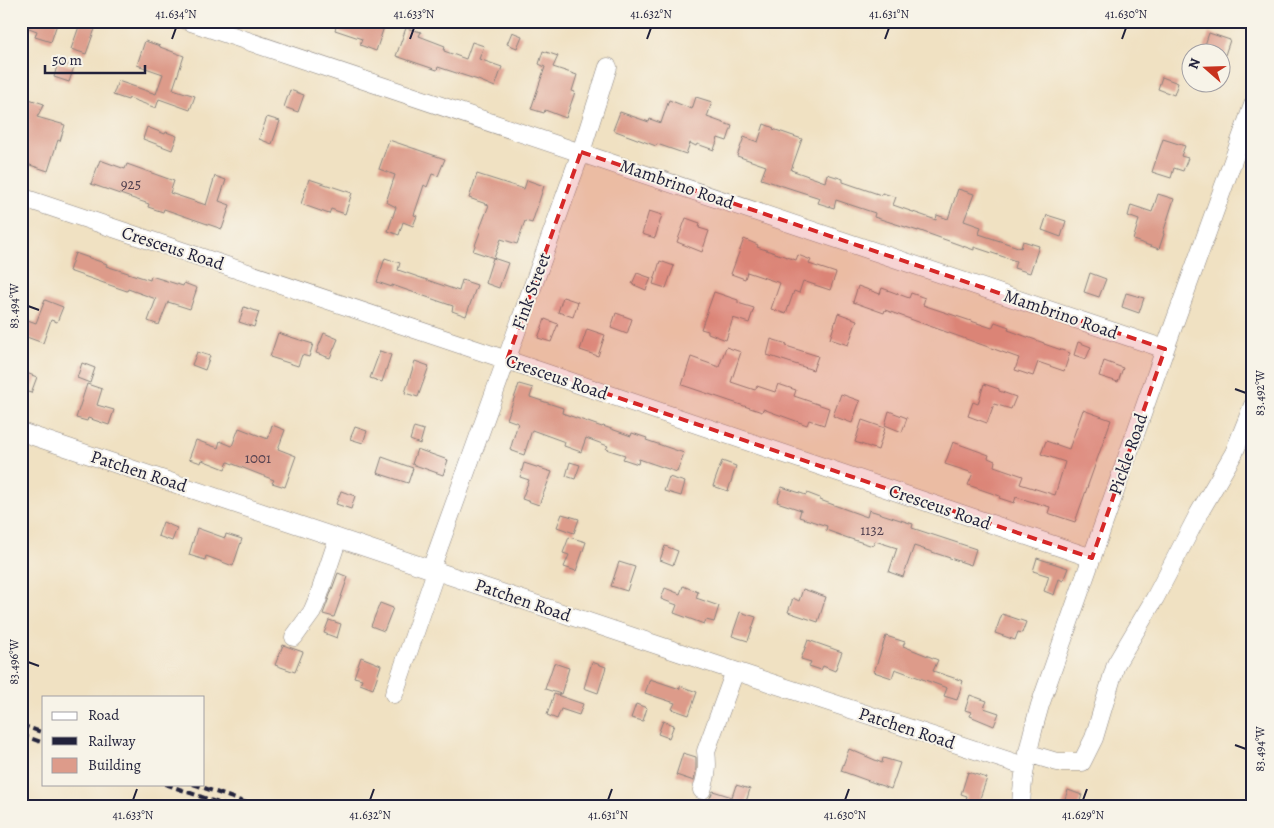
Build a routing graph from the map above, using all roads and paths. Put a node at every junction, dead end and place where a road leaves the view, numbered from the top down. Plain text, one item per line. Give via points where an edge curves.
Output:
1 (188, 21) edge
2 (608, 67) dead end
3 (1253, 105) edge
4 (581, 152) junction
5 (21, 197) edge
6 (1165, 349) junction
7 (507, 360) junction
8 (1253, 406) edge
9 (21, 432) edge
10 (338, 538) junction
11 (1092, 558) junction
12 (434, 570) junction
13 (294, 636) dead end
14 (735, 671) junction
15 (394, 694) dead end
16 (1026, 760) junction
17 (702, 790) dead end
18 (1020, 807) edge

1 - 4 street, Mambrino Road
2 - 4 street, Fink Street
3 - 6 street, Pickle Road
4 - 6 street, Mambrino Road
4 - 7 street, Fink Street
5 - 7 street, Cresceus Road
6 - 11 street, Pickle Road
7 - 11 street, Cresceus Road
7 - 12 street, Fink Street
8 - 16 street, Patchen Road via 1234,453 1116,664 1094,738 1082,762
9 - 10 street, Patchen Road
10 - 12 street, Patchen Road
10 - 13 street via 312,612
11 - 16 street, Pickle Road via 1040,705
12 - 14 street, Patchen Road
12 - 15 street, Fink Street
14 - 16 street, Patchen Road
14 - 17 street via 706,751 707,775
16 - 18 street, Pickle Road

